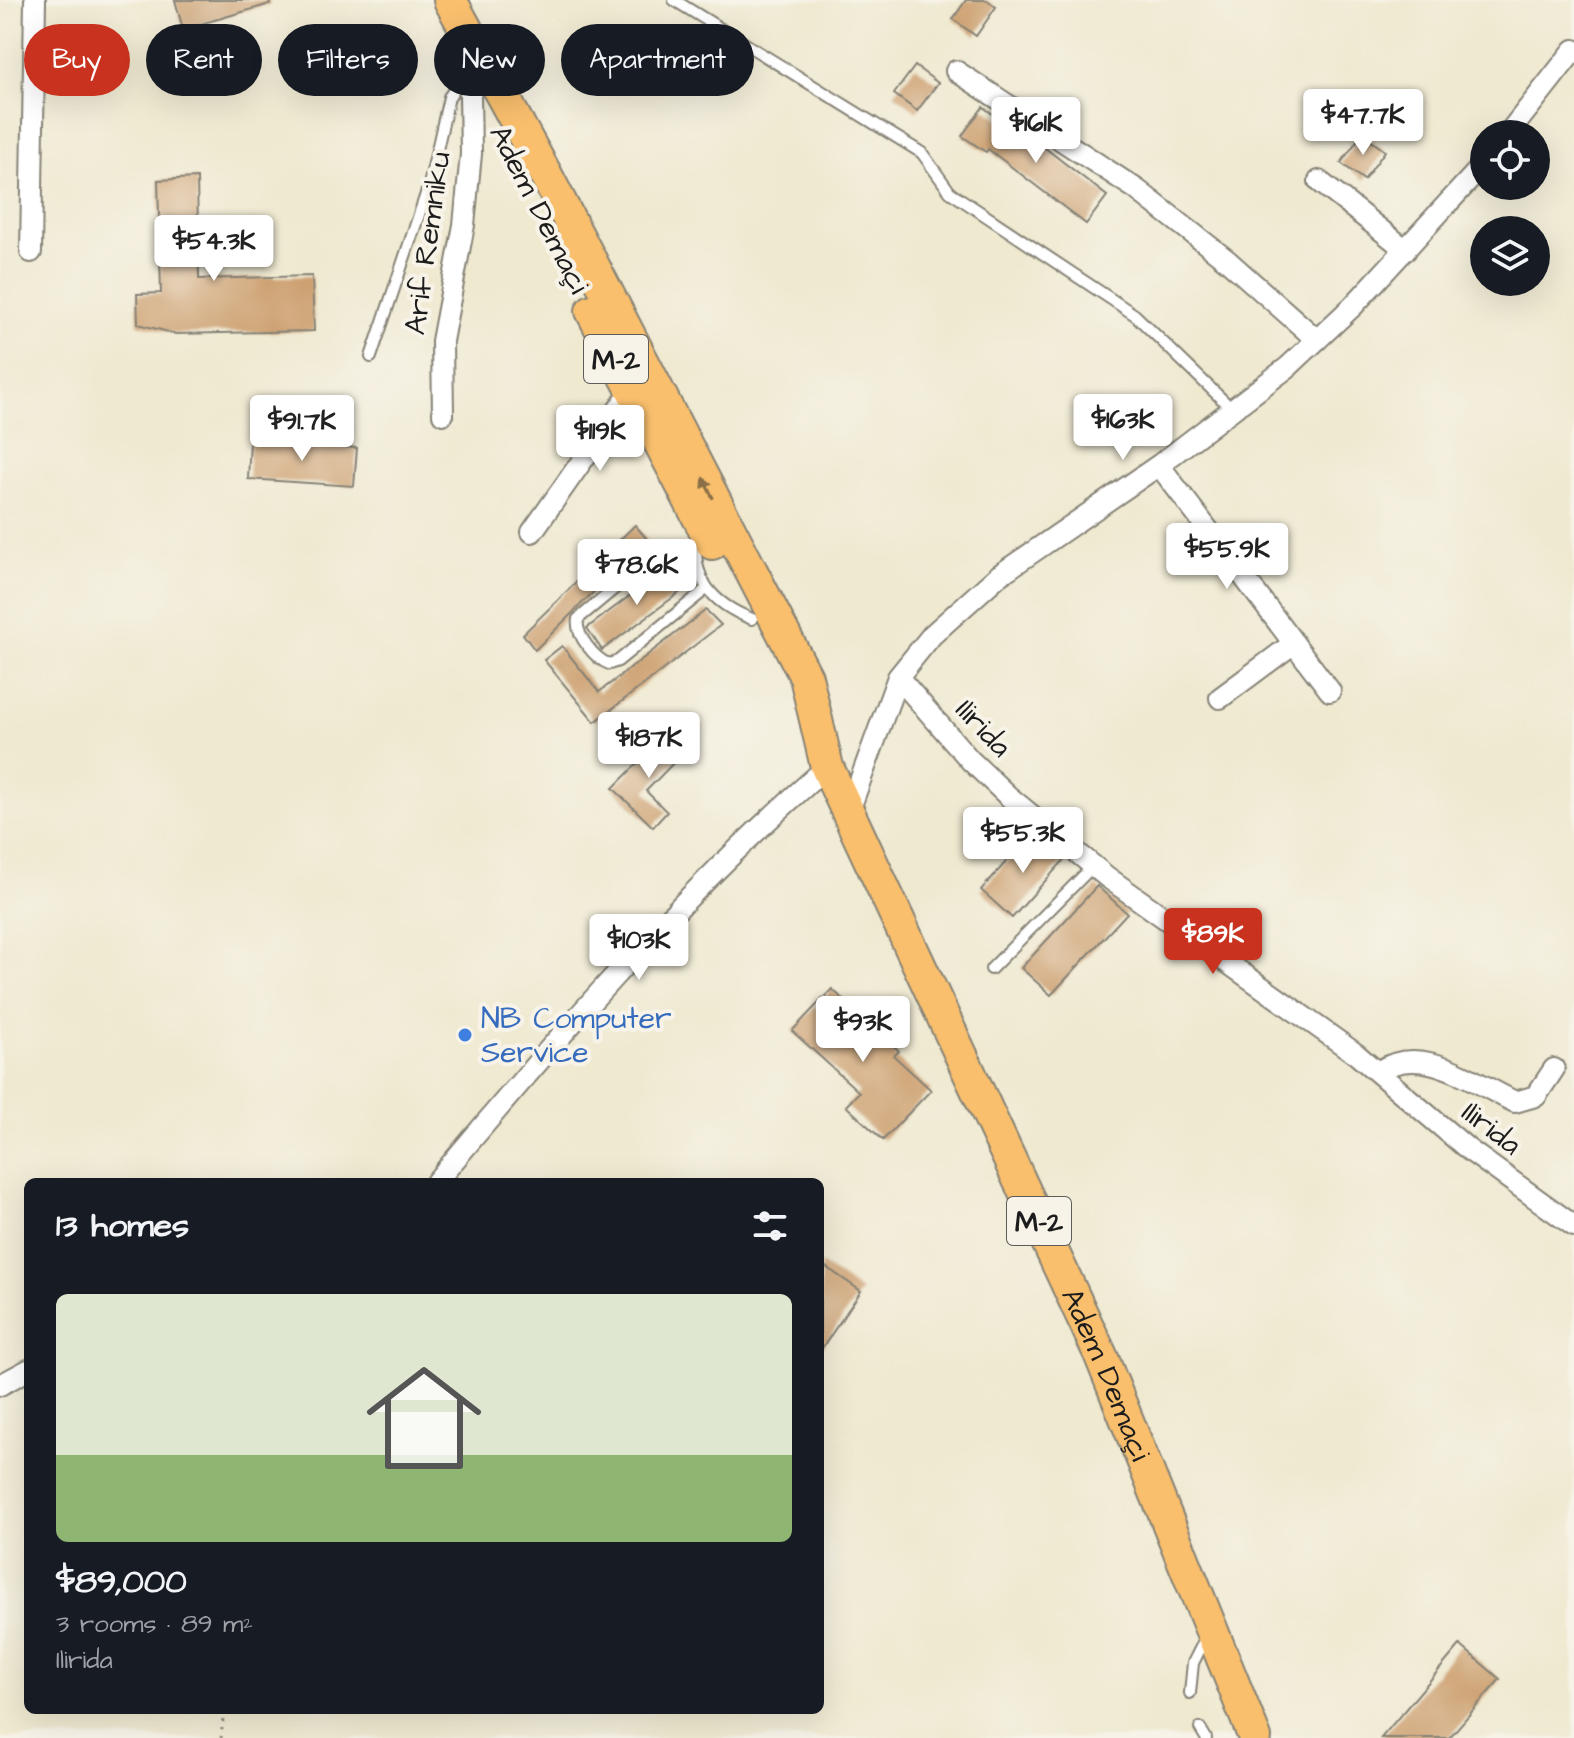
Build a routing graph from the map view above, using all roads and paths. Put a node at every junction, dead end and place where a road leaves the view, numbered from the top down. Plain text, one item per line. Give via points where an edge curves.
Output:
1 (35, 0) edge
2 (431, 0) edge
3 (450, 0) edge
4 (674, 0) edge
5 (444, 24) edge
6 (1574, 50) edge
7 (956, 71) dead end
8 (450, 96) edge
9 (470, 96) edge
10 (484, 96) edge
11 (1519, 120) edge
12 (1470, 179) edge
13 (1319, 181) dead end
14 (1406, 250) junction
15 (31, 252) dead end
16 (1317, 340) junction
17 (371, 357) dead end
18 (632, 390) junction
19 (1232, 409) junction
20 (443, 414) dead end
21 (1159, 465) junction
22 (699, 519) junction
23 (532, 532) dead end
24 (655, 555) dead end
25 (705, 590) junction
26 (752, 619) junction
27 (1294, 643) junction
28 (898, 677) junction
29 (1330, 691) dead end
30 (1220, 698) dead end
31 (811, 710) junction
32 (827, 767) junction
33 (849, 811) junction
34 (1093, 866) junction
35 (991, 969) dead end
36 (1554, 1069) dead end
37 (1378, 1072) junction
38 (439, 1178) edge
39 (1574, 1226) edge
40 (24, 1372) edge
41 (0, 1385) edge
42 (1212, 1626) junction
43 (1190, 1693) dead end
44 (224, 1714) edge
45 (221, 1738) edge
46 (1255, 1738) edge

1 - 15 street
2 - 5 main road, Adem Demaçi / M-2
31 -> 3 main road, Adem Demaçi / M-2 via 806,677
4 - 19 lane via 922,153 950,192 1135,315
6 - 11 street
7 - 16 street via 1136,189
8 - 17 lane via 429,185
9 - 20 street, Arif Remniku via 464,225 442,341
10 - 18 main road, Adem Demaçi / M-2
12 - 14 street
13 - 14 street
14 - 16 street
16 - 19 street
18 - 22 main road, Adem Demaçi / M-2
18 - 23 street
19 - 21 street
21 - 27 street
21 - 28 street via 988,584 932,635
22 - 25 lane via 695,565
22 - 26 main road, Adem Demaçi / M-2
24 - 25 lane via 578,619 579,633 602,661 618,661
25 - 26 lane via 721,605
26 - 31 main road, Adem Demaçi / M-2 via 788,687
27 - 29 street
27 - 30 street
28 - 33 street
28 - 34 street, Ilirida via 970,760
31 - 32 main road, Adem Demaçi / M-2
32 - 33 main road, Adem Demaçi / M-2
32 - 38 street via 745,839 584,1009
33 - 42 main road, Adem Demaçi / M-2 via 1101,1356
34 - 35 lane
34 - 37 street, Ilirida
36 - 37 street, Ilirida via 1536,1096 1515,1102 1434,1062 1399,1063
37 - 39 street, Ilirida via 1469,1150
40 - 41 street
42 - 43 lane via 1193,1663
42 - 46 main road, Adem Demaçi / M-2
44 - 45 path

